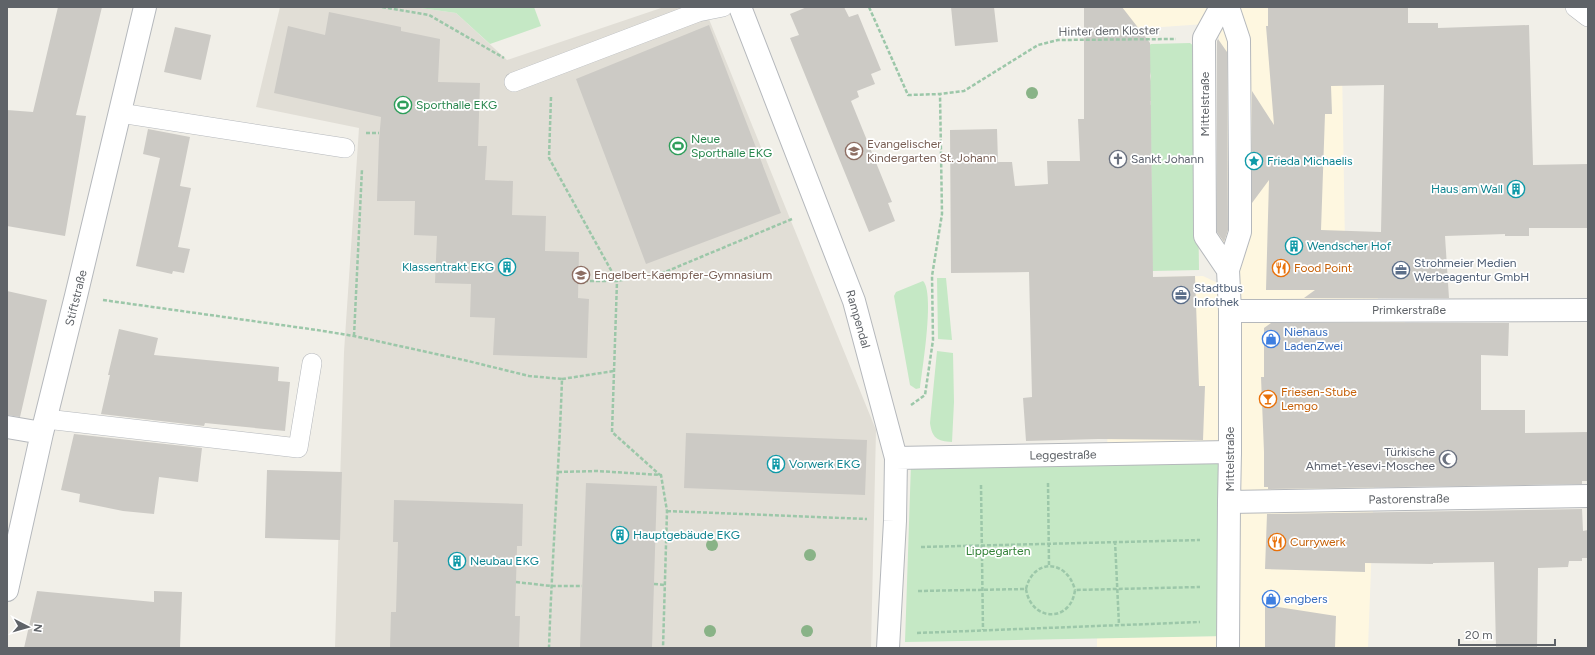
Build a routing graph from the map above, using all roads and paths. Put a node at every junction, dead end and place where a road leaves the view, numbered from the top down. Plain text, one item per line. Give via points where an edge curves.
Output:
1 (145, 7) edge
2 (382, 7) edge
3 (723, 7) edge
4 (740, 7) edge
5 (869, 7) edge
6 (1221, 7) edge
7 (1228, 7) edge
8 (1574, 7) edge
9 (1588, 17) edge
10 (1204, 38) junction
11 (543, 71) junction
12 (514, 82) dead end
13 (940, 94) junction
14 (120, 113) junction
15 (363, 132) dead end
16 (379, 133) dead end
17 (345, 148) dead end
18 (362, 164) dead end
19 (818, 208) junction
20 (1228, 270) junction
21 (578, 281) dead end
22 (617, 281) junction
23 (76, 296) junction
24 (1588, 310) edge
25 (1230, 311) junction
26 (354, 336) junction
27 (312, 363) dead end
28 (614, 372) junction
29 (562, 379) junction
30 (887, 424) junction
31 (7, 426) edge
32 (44, 426) junction
33 (1230, 452) junction
34 (1047, 455) junction
35 (980, 456) junction
36 (896, 458) junction
37 (558, 472) junction
38 (661, 475) junction
39 (1588, 496) edge
40 (1229, 502) junction
41 (667, 511) junction
42 (895, 521) junction
43 (1229, 540) junction
44 (1115, 541) junction
45 (1049, 545) junction
46 (982, 546) junction
47 (893, 547) junction
48 (1049, 566) junction
49 (516, 582) dead end
50 (654, 584) dead end
51 (665, 585) junction
52 (551, 586) junction
53 (582, 586) dead end
54 (1229, 586) junction
55 (1117, 588) junction
56 (1026, 589) junction
57 (7, 590) edge
58 (1075, 590) junction
59 (983, 591) junction
60 (891, 592) junction
61 (1228, 621) junction
62 (1119, 625) junction
63 (983, 630) junction
64 (889, 641) edge
65 (549, 648) edge
66 (663, 648) edge
67 (1228, 648) edge

1 - 14 street, Stiftstraße
2 - 11 path via 429,15
3 - 11 lane via 698,12
4 - 19 street, Rampendal
5 - 13 path, Hinter dem Kloster via 908,94
6 - 10 street, Mittelstraße
7 - 20 street, Mittelstraße via 1239,40 1240,216 1240,232
8 - 9 lane
10 - 13 path, Hinter dem Kloster via 1058,40 1038,45 964,91
10 - 20 street, Mittelstraße via 1205,236
11 - 12 lane
11 - 22 path via 549,158
13 - 30 path via 942,214 932,276 933,340 925,395
14 - 17 lane
14 - 23 street, Stiftstraße
15 - 16 path
18 - 26 path
19 - 22 path via 665,272
19 - 30 street, Rampendal via 854,301
20 - 25 street, Mittelstraße
21 - 22 path
22 - 28 path
23 - 26 path
23 - 32 street, Stiftstraße
24 - 25 street, Primkerstraße
25 - 33 street, Mittelstraße
26 - 29 path via 529,376
27 - 32 lane via 298,448
28 - 29 path
28 - 38 path via 612,432
29 - 37 path
30 - 36 street, Rampendal
31 - 32 street
32 - 57 street, Stiftstraße
33 - 34 street, Leggestraße
33 - 40 street, Mittelstraße
34 - 35 street, Leggestraße
34 - 45 path
35 - 36 street, Leggestraße
35 - 46 path
36 - 42 street, Rampendal
37 - 38 path via 597,471
37 - 52 path
38 - 41 path
39 - 40 street, Pastorenstraße
40 - 43 street, Mittelstraße
41 - 42 path
41 - 51 path
42 - 47 street, Rampendal
43 - 44 path
43 - 54 street, Mittelstraße
44 - 45 path
44 - 55 path
45 - 46 path
45 - 48 path
46 - 47 path
46 - 59 path
47 - 60 street, Rampendal
48 - 56 path via 1035,572
48 - 58 path via 1067,573
49 - 52 path
50 - 51 path
51 - 66 path
52 - 53 path
52 - 65 path
54 - 55 path
54 - 61 street, Mittelstraße
55 - 58 path
55 - 62 path
56 - 58 path via 1028,598 1036,610 1048,614 1057,614 1066,608
56 - 59 path
59 - 60 path
59 - 63 path
60 - 64 street, Rampendal
61 - 62 path
61 - 67 street, Mittelstraße
62 - 63 path
63 - 64 path

